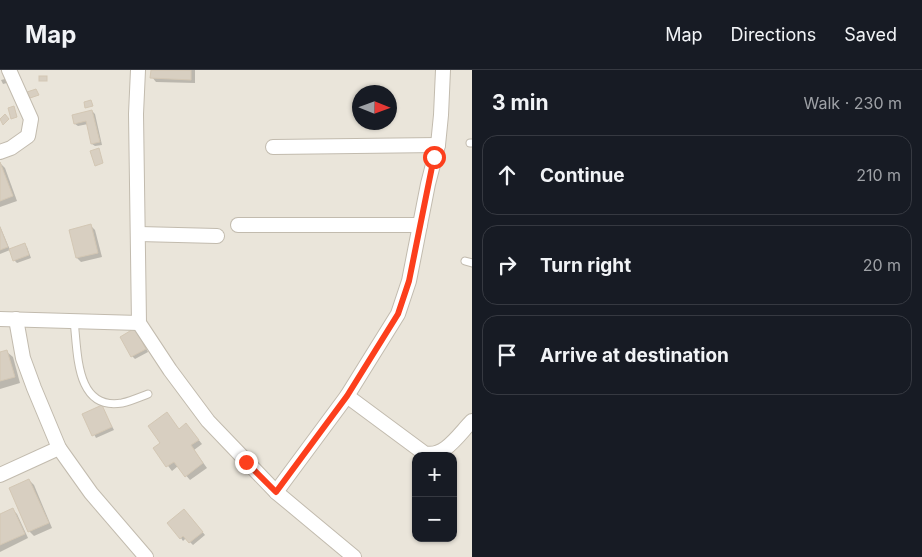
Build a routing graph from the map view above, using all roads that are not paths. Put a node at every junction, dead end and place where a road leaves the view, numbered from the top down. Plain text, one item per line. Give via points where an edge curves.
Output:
1 (9, 70) edge
2 (138, 70) edge
3 (443, 70) edge
4 (438, 145) junction
5 (274, 147) dead end
6 (0, 152) edge
7 (420, 225) junction
8 (238, 226) dead end
9 (139, 234) junction
10 (217, 236) dead end
11 (0, 319) edge
12 (16, 319) junction
13 (74, 321) junction
14 (139, 323) junction
15 (148, 394) dead end
16 (347, 396) junction
17 (472, 421) edge
18 (59, 448) junction
19 (0, 474) edge
20 (276, 492) junction
21 (138, 555) edge
22 (354, 557) edge

1 - 6 street via 31,119 28,136
2 - 9 street
3 - 4 street
4 - 5 street
4 - 7 street
7 - 8 street
7 - 16 street via 409,281 398,314
9 - 10 street
9 - 14 street
11 - 12 street
12 - 13 street
12 - 18 street via 23,358
13 - 14 street
13 - 15 lane via 80,374 87,391 97,401 122,403
14 - 20 street via 208,420
16 - 17 street via 424,453 443,451
16 - 20 street
18 - 19 street
18 - 21 street via 91,493 122,527
20 - 22 street

